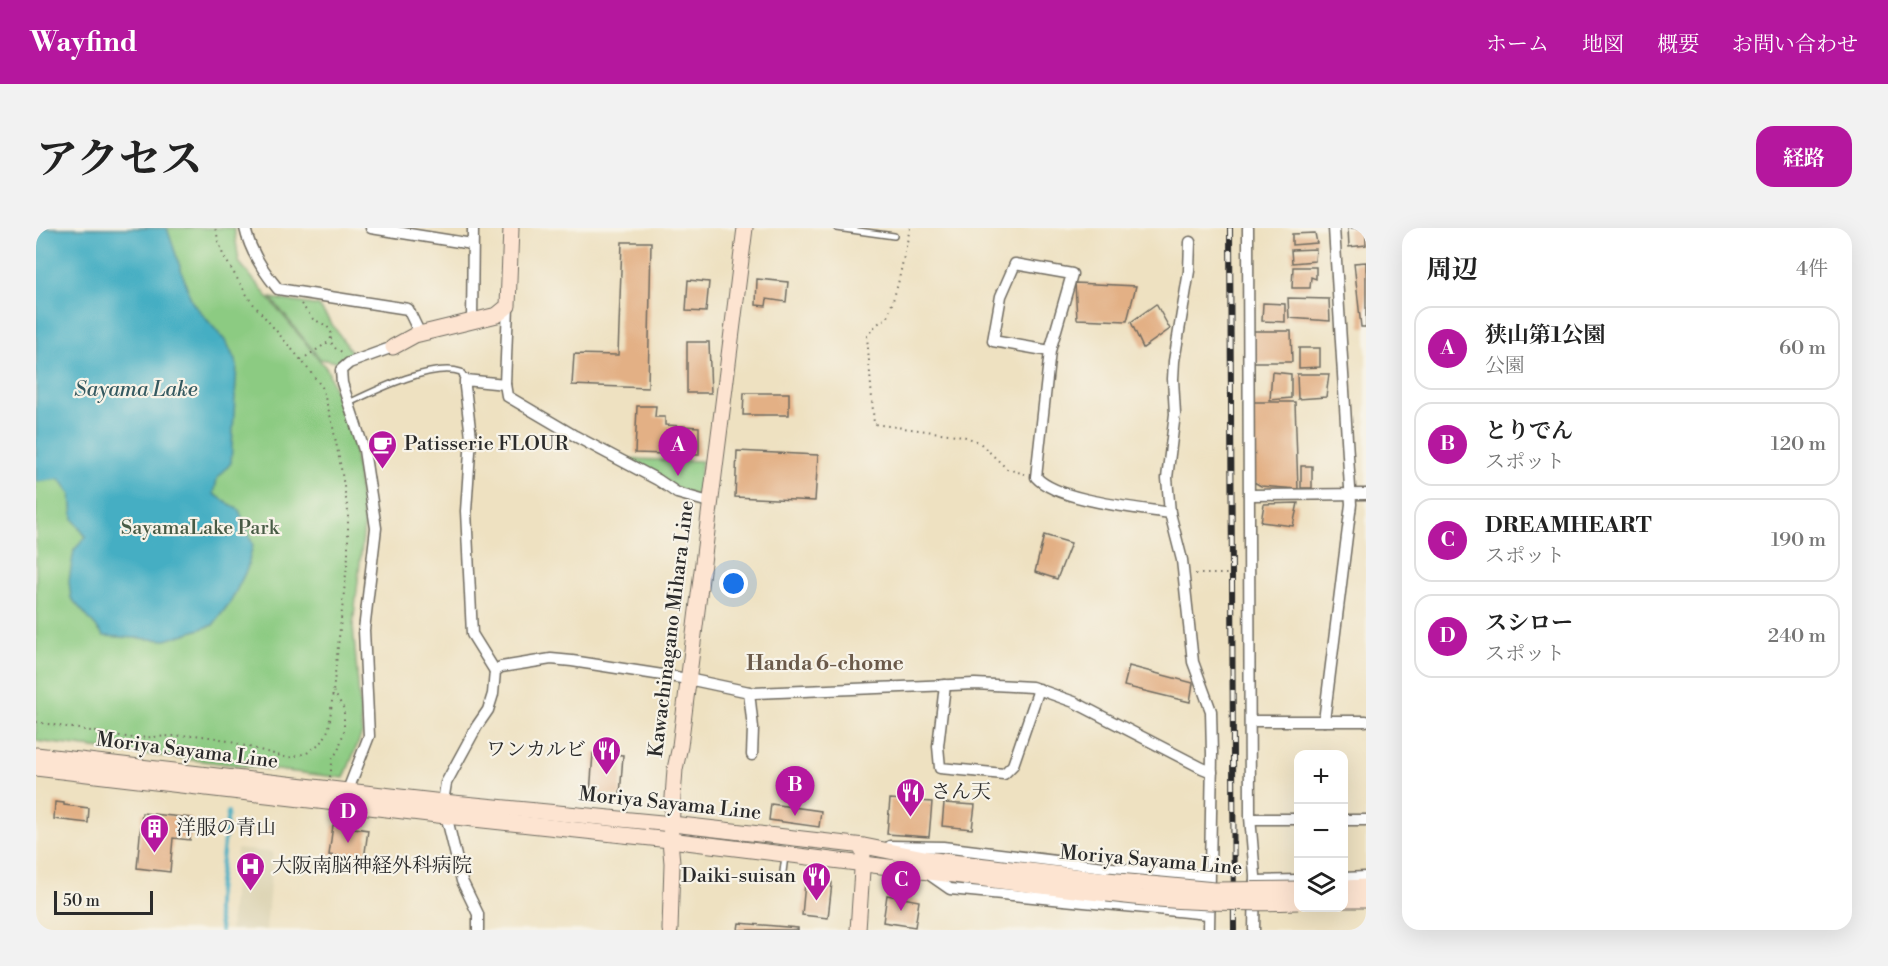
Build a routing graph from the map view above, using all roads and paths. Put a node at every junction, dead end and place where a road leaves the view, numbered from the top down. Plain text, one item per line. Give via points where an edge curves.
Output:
1 (215, 228) edge
2 (245, 228) edge
3 (371, 228) edge
4 (473, 228) edge
5 (511, 228) edge
6 (745, 228) edge
7 (837, 228) edge
8 (910, 228) edge
9 (1248, 228) edge
10 (1334, 228) edge
11 (894, 236) dead end
12 (1190, 242) dead end
13 (472, 244) junction
14 (298, 292) junction
15 (508, 306) junction
16 (472, 321) junction
17 (420, 334) junction
18 (330, 341) junction
19 (393, 347) joint
20 (1050, 351) junction
21 (301, 360) junction
22 (354, 361) junction
23 (465, 380) junction
24 (505, 384) junction
25 (349, 403) junction
26 (1036, 477) junction
27 (1351, 494) junction
28 (1366, 494) edge
29 (1249, 495) junction
30 (709, 502) junction
31 (1170, 513) junction
32 (1249, 573) junction
33 (1184, 574) junction
34 (495, 671) junction
35 (688, 679) junction
36 (945, 685) junction
37 (1039, 689) junction
38 (333, 690) junction
39 (749, 692) junction
40 (1250, 721) junction
41 (1324, 721) junction
42 (1366, 721) edge
43 (36, 722) edge
44 (36, 754) edge
45 (752, 755) dead end
46 (36, 768) edge
47 (1212, 772) junction
48 (330, 779) dead end
49 (348, 790) junction
50 (445, 809) junction
51 (1251, 819) junction
52 (1294, 819) edge
53 (1348, 820) edge
54 (1366, 820) edge
55 (672, 824) junction
56 (670, 840) junction
57 (864, 846) junction
58 (785, 855) junction
59 (862, 865) junction
60 (783, 872) dead end
61 (927, 873) junction
62 (1209, 877) junction
63 (1366, 877) edge
64 (1348, 878) edge
65 (1294, 880) edge
66 (1255, 881) junction
67 (1107, 887) junction
68 (1366, 887) edge
69 (1348, 888) edge
70 (1294, 889) edge
71 (1366, 901) edge
72 (1348, 902) edge
73 (1294, 903) edge
74 (1294, 903) edge
75 (1254, 906) junction
76 (1208, 914) junction
77 (478, 930) edge
78 (670, 930) edge
79 (858, 930) edge
80 (1209, 930) edge
81 (1254, 930) edge

1 - 21 path via 223,255 250,300
2 - 14 street via 264,272 278,289
3 - 13 street
4 - 13 street
5 - 15 main road
6 - 30 main road, Kawachinagano Mihara Line
7 - 11 lane
8 - 26 path via 888,317 867,336 874,424 963,436 979,442 1007,469
9 - 29 street
10 - 27 street
12 - 31 street via 1174,361 1175,414 1167,478
13 - 16 street
14 - 17 street via 408,309
14 - 18 path via 302,307 327,326 332,334
15 - 16 main road via 497,315
15 - 24 street
16 - 17 main road
17 - 19 main road
18 - 21 path
18 - 22 path via 336,349 352,355
19 - 22 street
20 - 20 street via 1072,274 1015,264 1001,296 993,341
20 - 26 street
21 - 38 path via 322,387 348,511 348,556
22 - 25 street via 341,370
23 - 24 street
23 - 25 lane via 461,372 453,369 415,375
23 - 34 street via 471,437 466,511 472,634
24 - 30 street via 507,396 575,436 677,493
25 - 49 street via 364,450 376,528 364,630 369,736
26 - 31 street via 1074,497
27 - 28 street
27 - 29 street
27 - 41 street
29 - 32 street
30 - 35 main road, Kawachinagano Mihara Line
31 - 33 street
32 - 33 path
32 - 40 street
33 - 47 street via 1192,662 1211,711
34 - 35 street via 552,659
34 - 50 street via 488,710 446,783
35 - 39 street
35 - 55 main road, Kawachinagano Mihara Line via 675,769
36 - 37 street
36 - 37 street via 938,746 940,768 1004,774 1012,765
36 - 39 street
37 - 47 street via 1074,702
38 - 43 path via 329,728 322,741 307,753 288,758 217,738 133,738
38 - 48 path via 344,709 344,731 333,757
39 - 45 street
40 - 41 street
40 - 51 street
41 - 42 street
44 - 49 main road, Moriya Sayama Line
46 - 50 main road, Moriya Sayama Line
47 - 62 street
49 - 50 main road, Moriya Sayama Line
50 - 55 main road, Moriya Sayama Line
50 - 56 main road, Moriya Sayama Line
50 - 77 street via 462,881 478,914
51 - 52 street
51 - 66 street
53 - 54 street
55 - 56 main road, Kawachinagano Mihara Line
55 - 57 main road, Moriya Sayama Line
56 - 58 main road, Moriya Sayama Line
56 - 78 main road, Kawachinagano Mihara Line
57 - 59 main road
57 - 62 street via 943,847
57 - 67 main road, Moriya Sayama Line
58 - 59 main road, Moriya Sayama Line
58 - 60 lane
59 - 61 main road, Moriya Sayama Line
59 - 79 main road
61 - 67 main road, Moriya Sayama Line
61 - 76 street via 950,889
62 - 76 street
63 - 64 street
65 - 66 street
66 - 75 street
67 - 70 main road, Moriya Sayama Line, bridge
67 - 73 main road, Moriya Sayama Line, bridge via 1178,902
68 - 69 main road
71 - 72 main road
74 - 75 street
75 - 81 street
76 - 80 street

